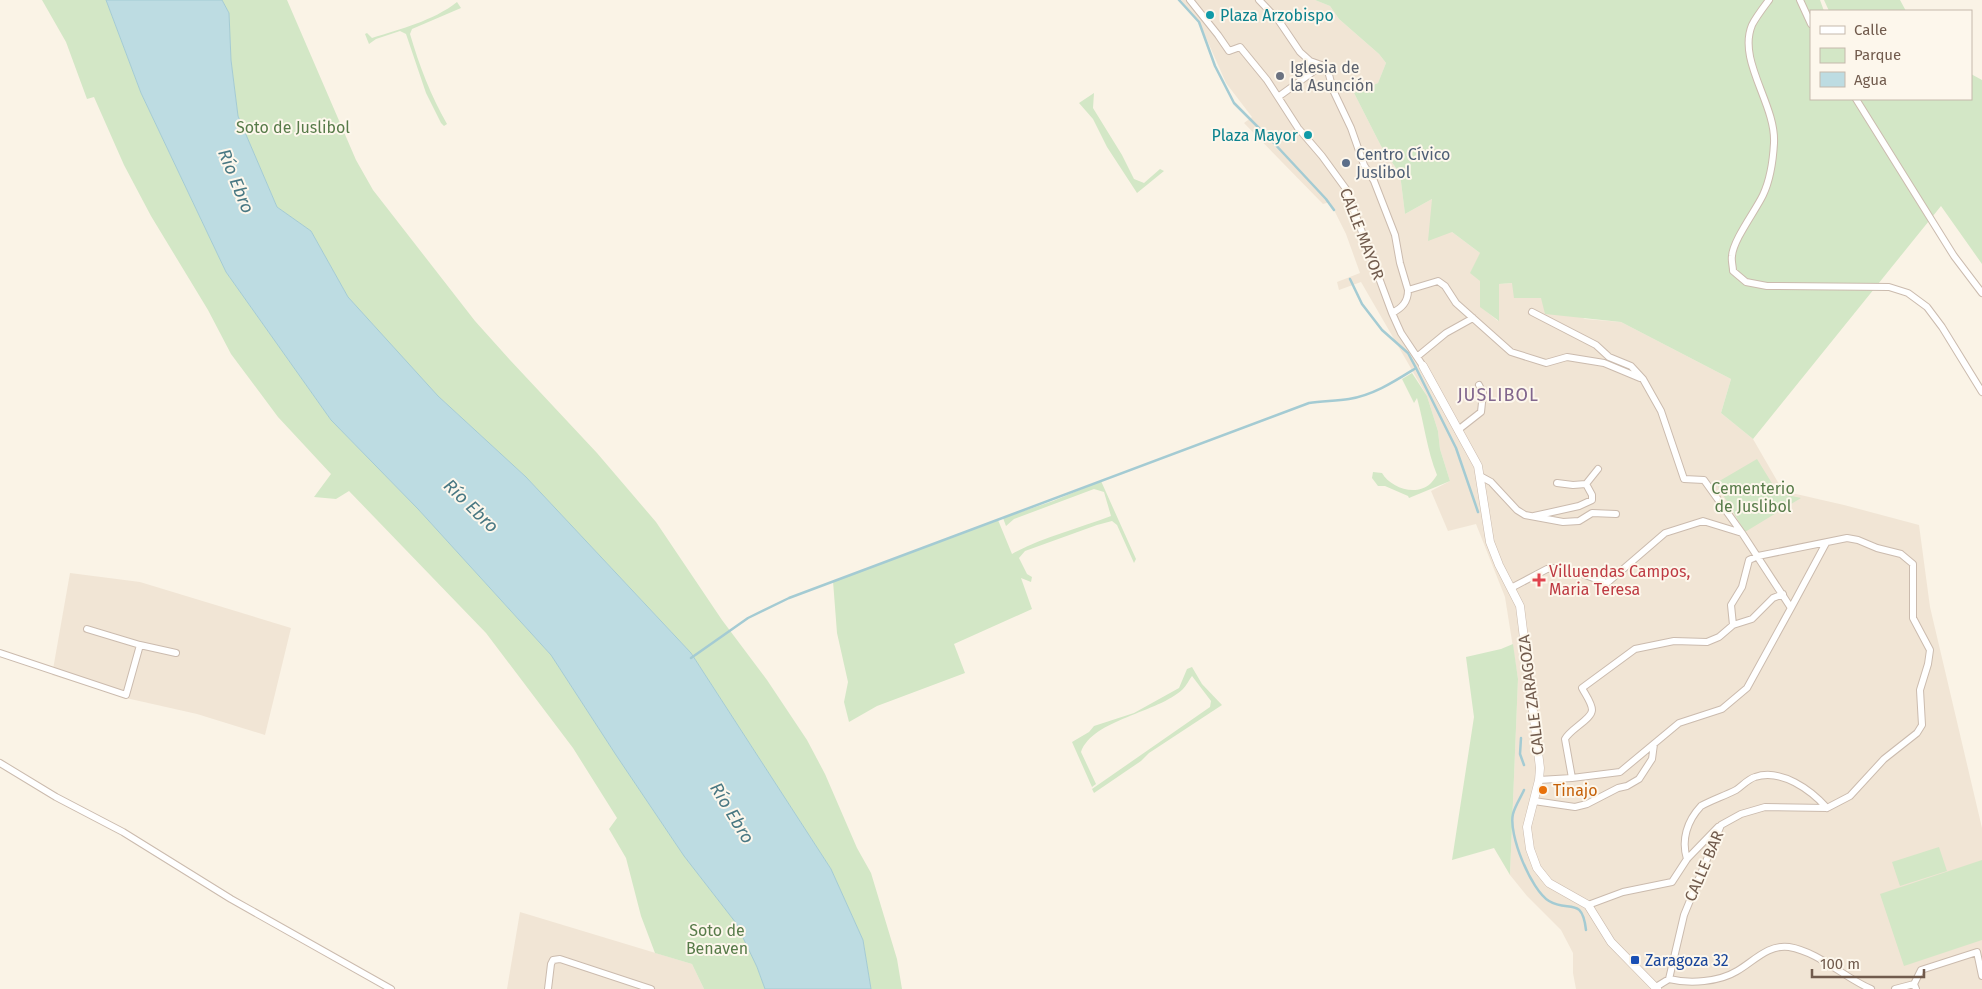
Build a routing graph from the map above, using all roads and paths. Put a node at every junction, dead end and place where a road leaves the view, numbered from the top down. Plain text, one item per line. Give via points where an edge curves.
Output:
1 (1190, 0) edge
2 (1259, 0) edge
3 (1769, 0) edge
4 (1800, 0) edge
5 (1810, 22) edge
6 (1310, 61) junction
7 (1278, 97) junction
8 (1857, 100) edge
9 (1408, 290) junction
10 (1982, 293) edge
11 (1532, 312) dead end
12 (1392, 313) junction
13 (1473, 318) junction
14 (1418, 356) junction
15 (1423, 366) joint
16 (1643, 379) junction
17 (1479, 385) dead end
18 (1982, 392) edge
19 (1458, 430) junction
20 (1598, 469) dead end
21 (1480, 476) junction
22 (1557, 483) dead end
23 (1586, 484) junction
24 (1616, 514) dead end
25 (1533, 517) junction
26 (1742, 533) junction
27 (1826, 544) junction
28 (1758, 556) junction
29 (1511, 588) junction
30 (1783, 594) junction
31 (1791, 608) junction
32 (1733, 625) junction
33 (87, 629) dead end
34 (140, 645) junction
35 (0, 653) edge
36 (176, 653) dead end
37 (1654, 744) junction
38 (0, 762) edge
39 (1572, 778) junction
40 (1539, 780) junction
41 (1534, 801) junction
42 (1827, 808) junction
43 (1721, 825) junction
44 (1687, 859) junction
45 (1588, 905) junction
46 (1982, 976) edge
47 (1669, 979) junction
48 (1915, 987) edge
49 (1657, 988) edge
50 (391, 989) edge
51 (548, 989) edge
52 (652, 989) edge
53 (1871, 989) edge
54 (1896, 989) edge

1 - 7 street, CALLE MAYOR via 1229,51 1240,47
2 - 6 street
3 - 18 street via 1752,26 1748,47 1768,106 1774,136 1771,174 1732,254 1733,271 1746,282 1767,286 1889,287 1908,293 1927,307
4 - 5 street
6 - 7 street via 1314,71
6 - 9 street via 1328,68 1333,90 1396,235
7 - 12 street, CALLE MAYOR via 1298,128 1346,188
8 - 10 street via 1954,256
9 - 12 street via 1403,305
9 - 13 street via 1438,281
11 - 16 street via 1596,345 1609,357 1631,366
12 - 14 street, CALLE MAYOR via 1401,333
13 - 14 street via 1446,333
13 - 16 street via 1511,352 1546,363 1567,357 1604,363
14 - 15 street, CALLE MAYOR
15 - 19 street, CALLE ZARAGOZA
16 - 26 street via 1662,411 1684,479 1704,480
17 - 19 street via 1483,394 1481,412
19 - 21 street, CALLE ZARAGOZA
20 - 23 street
21 - 25 street via 1491,482 1520,512
21 - 29 street, CALLE ZARAGOZA via 1490,542
22 - 23 street
23 - 25 street via 1592,500
24 - 25 street via 1592,512 1578,521 1563,522
26 - 28 street
26 - 29 street via 1703,521 1665,532 1607,583 1563,567 1547,569
27 - 28 street
27 - 31 street
27 - 42 street, CALLE BAR via 1847,538 1858,540 1901,554 1913,564 1914,618 1930,650 1920,690 1922,725 1917,733 1884,758 1850,796
28 - 30 street
28 - 32 street via 1749,560 1742,587 1731,605
29 - 40 street, CALLE ZARAGOZA via 1522,615
30 - 31 street
30 - 32 street via 1773,598 1752,619
31 - 37 street via 1748,688 1722,709 1679,723
32 - 39 street via 1708,642 1674,641 1635,649 1582,688 1592,712 1565,740
33 - 34 street
34 - 35 street via 126,695
34 - 36 street
37 - 39 street via 1620,772
37 - 41 street via 1652,759 1640,778 1627,786 1575,807
38 - 50 street
39 - 40 street
40 - 41 street, CALLE ZARAGOZA
41 - 45 street, CALLE ZARAGOZA via 1527,835 1536,868 1549,883
42 - 43 street, CALLE BAR via 1765,807
42 - 44 street via 1814,794 1796,783 1775,776 1755,777 1696,811 1683,842
43 - 44 street
43 - 47 street, CALLE BAR via 1684,915
44 - 45 street via 1672,882 1623,892
45 - 49 street, CALLE ZARAGOZA via 1611,942
46 - 48 street via 1977,952 1921,970
47 - 49 street
47 - 53 street via 1681,982 1710,980 1735,972 1769,950 1786,947 1806,951
48 - 54 street
51 - 52 street via 551,964 553,960 560,959

